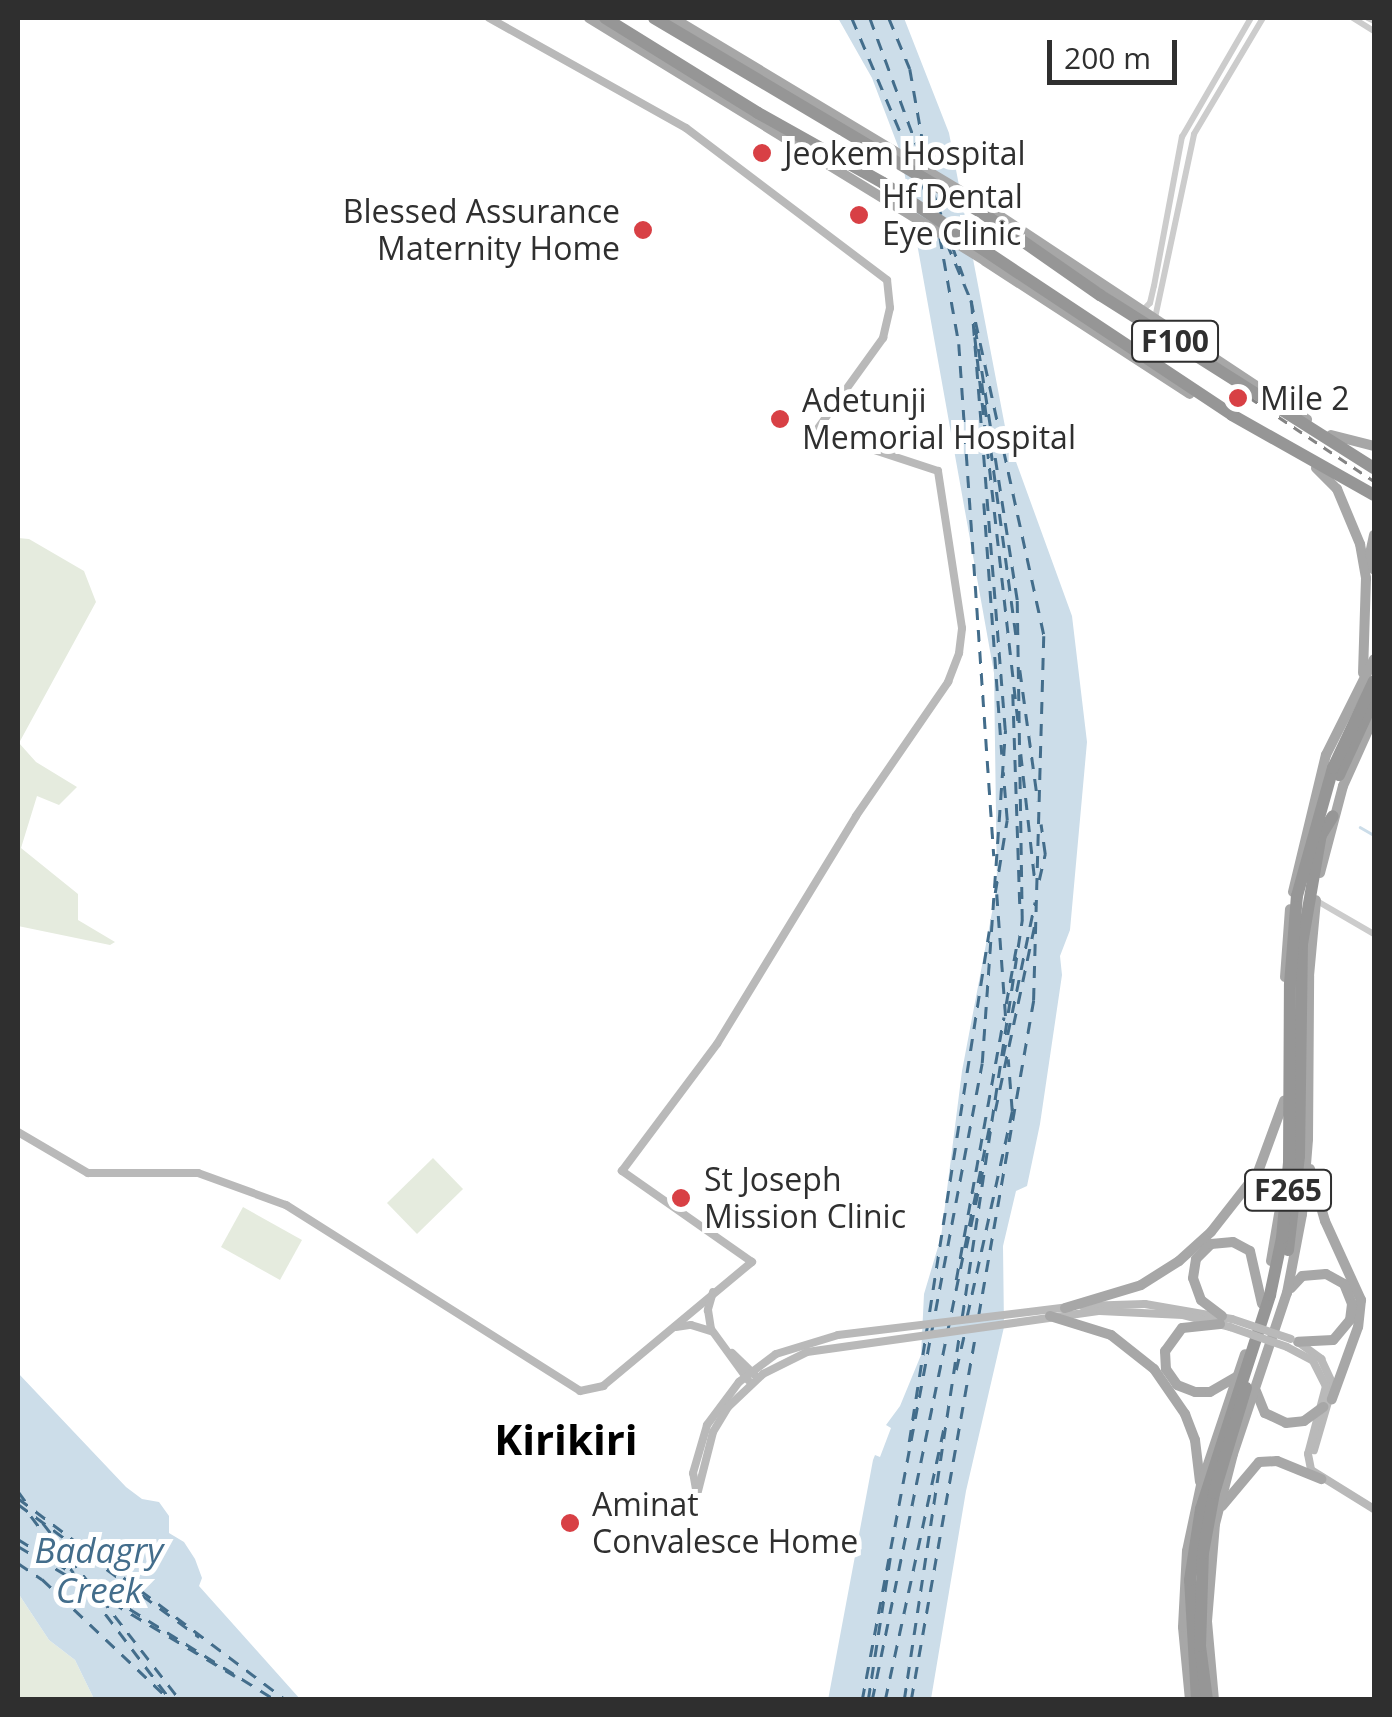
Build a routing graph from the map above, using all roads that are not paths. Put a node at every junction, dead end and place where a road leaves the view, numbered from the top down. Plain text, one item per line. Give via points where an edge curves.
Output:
1 (489, 18) edge
2 (589, 18) edge
3 (605, 18) edge
4 (654, 18) edge
5 (673, 18) edge
6 (1251, 18) edge
7 (1262, 18) edge
8 (1353, 18) edge
9 (1374, 31) edge
10 (1215, 85) junction
11 (878, 144) junction
12 (1175, 165) junction
13 (1184, 168) junction
14 (880, 189) junction
15 (974, 204) junction
16 (983, 254) junction
17 (1142, 311) junction
18 (1154, 320) junction
19 (1331, 435) junction
20 (1374, 446) edge
21 (1374, 466) edge
22 (1316, 468) junction
23 (1374, 499) edge
24 (1374, 535) edge
25 (1374, 570) edge
26 (1374, 659) edge
27 (1368, 682) edge
28 (1374, 699) edge
29 (1374, 717) edge
30 (1322, 823) junction
31 (1316, 901) junction
32 (1374, 934) edge
33 (1304, 1078) junction
34 (1284, 1101) junction
35 (1304, 1103) junction
36 (18, 1132) edge
37 (1307, 1162) junction
38 (714, 1291) junction
39 (1288, 1293) junction
40 (1262, 1304) junction
41 (1065, 1308) junction
42 (1046, 1314) junction
43 (1226, 1322) junction
44 (672, 1329) junction
45 (714, 1334) junction
46 (1292, 1343) junction
47 (752, 1377) junction
48 (1236, 1378) junction
49 (1257, 1385) junction
50 (1332, 1399) junction
51 (1322, 1407) junction
52 (1308, 1463) junction
53 (1321, 1479) junction
54 (1201, 1485) junction
55 (1374, 1508) edge
56 (1217, 1516) junction
57 (1189, 1553) junction
58 (1205, 1661) junction
59 (1193, 1700) edge
60 (1211, 1700) edge

1 - 38 main road via 686,128 887,280 883,338 816,431 937,470 962,628 948,682 843,836 717,1044 622,1171 752,1262
2 - 14 main road
3 - 14 highway, F100
4 - 11 highway, F100 via 754,80
5 - 11 main road
6 - 10 street
7 - 10 street
8 - 9 street
10 - 12 street via 1188,123
10 - 13 street
11 - 15 highway, F100
12 - 13 street
12 - 17 street via 1154,286
13 - 18 street
14 - 16 highway, F100
15 - 17 main road
15 - 21 highway, F100 via 1100,295
16 - 22 main road via 1088,332
16 - 23 highway, F100
17 - 18 main road
18 - 19 main road
19 - 20 main road
19 - 21 main road
22 - 23 main road
22 - 27 main road via 1337,489 1360,544
24 - 25 main road
26 - 27 main road
27 - 30 highway, F265 via 1320,790
28 - 30 highway, F265
29 - 30 main road
30 - 31 main road
30 - 33 highway, F265 via 1302,944
30 - 34 main road via 1288,930
30 - 57 highway, F265 via 1298,896 1292,949 1282,1238
31 - 32 street
31 - 33 main road
33 - 35 highway
34 - 40 main road via 1280,1201
34 - 41 main road via 1258,1172 1211,1232 1141,1285
35 - 37 main road
35 - 58 highway, F265 via 1288,1250 1208,1521 1200,1584
36 - 44 main road via 88,1173 198,1174 286,1205 580,1391 603,1386
37 - 39 main road
37 - 50 main road via 1360,1300 1358,1326
38 - 44 main road
38 - 45 main road via 708,1316
39 - 46 main road via 1302,1276 1326,1274 1344,1284 1352,1304 1350,1320 1332,1340
39 - 49 main road
40 - 43 main road via 1250,1251 1233,1242 1211,1244 1196,1259 1193,1278 1201,1300
40 - 48 main road
41 - 42 main road
41 - 43 main road via 1146,1304
42 - 43 main road via 1138,1311
42 - 47 main road via 874,1336 807,1352
42 - 54 main road via 1111,1334 1154,1369 1185,1414
43 - 46 main road, bridge
43 - 48 main road via 1191,1324 1174,1334 1166,1368 1177,1385 1195,1392
44 - 45 main road via 691,1325
45 - 47 main road
46 - 50 main road via 1326,1368
46 - 51 main road via 1322,1373
47 - 47 main road via 707,1425 693,1473 698,1494 713,1432
48 - 54 main road
49 - 51 main road via 1259,1403 1278,1421 1304,1420
49 - 56 main road
50 - 52 main road
51 - 52 main road
52 - 53 main road
53 - 55 main road
53 - 56 main road via 1260,1462
54 - 57 main road
56 - 58 main road
57 - 59 highway, F265
58 - 60 highway, F265

